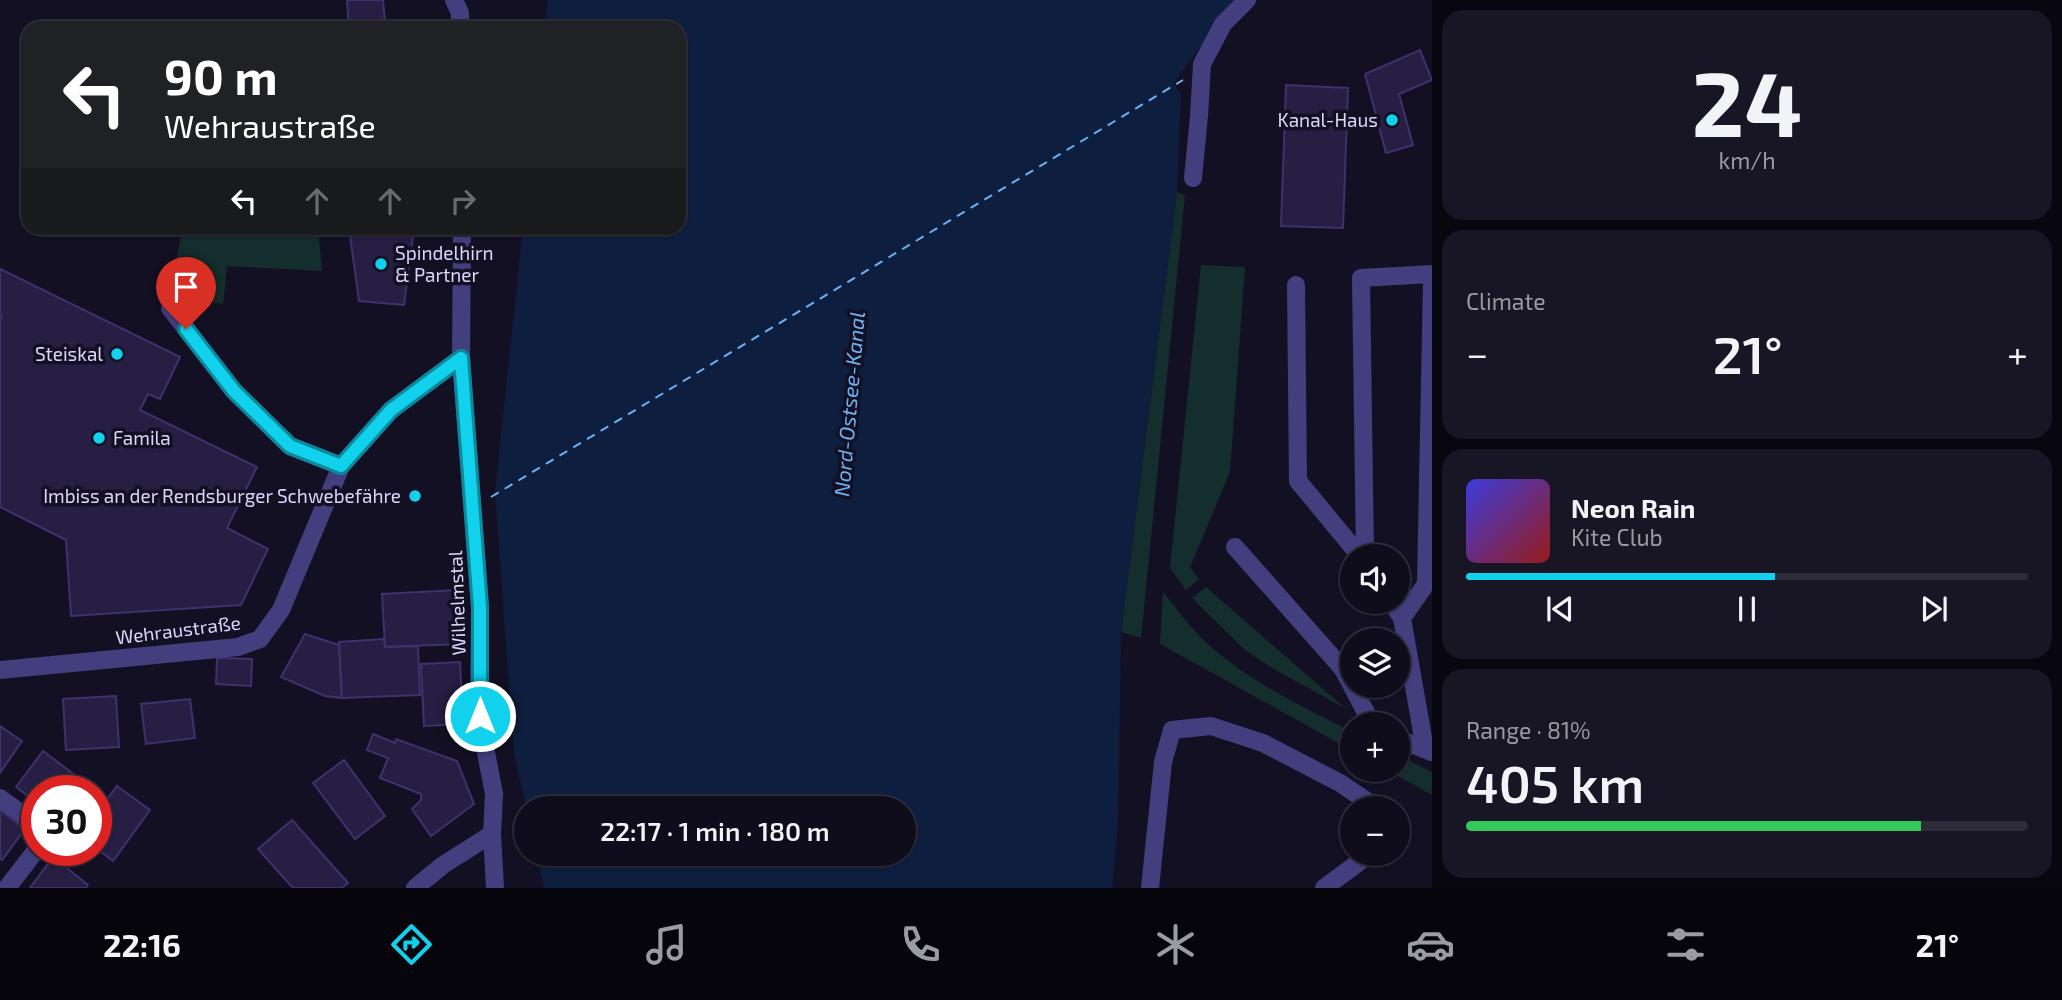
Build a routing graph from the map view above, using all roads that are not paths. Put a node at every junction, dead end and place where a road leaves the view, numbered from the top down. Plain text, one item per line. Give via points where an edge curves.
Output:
1 (454, 0) edge
2 (1247, 0) edge
3 (460, 21) edge
4 (1192, 178) dead end
5 (463, 235) edge
6 (1432, 274) edge
7 (1432, 281) edge
8 (1296, 285) dead end
9 (170, 308) dead end
10 (461, 358) junction
11 (341, 466) junction
12 (1353, 544) edge
13 (1363, 544) edge
14 (1235, 547) dead end
15 (1399, 614) edge
16 (1402, 618) junction
17 (0, 670) edge
18 (1366, 712) edge
19 (1410, 744) edge
20 (1428, 751) edge
21 (1359, 796) edge
22 (0, 798) edge
23 (21, 813) edge
24 (492, 834) junction
25 (24, 866) edge
26 (1354, 866) edge
27 (7, 888) edge
28 (415, 888) edge
29 (495, 888) edge
30 (1150, 888) edge
31 (1324, 888) edge

1 - 3 street
2 - 4 street via 1223,24 1202,64
5 - 10 street, Wilhelmstal
6 - 13 street via 1361,278
7 - 16 street via 1426,584
8 - 12 street via 1298,481
9 - 11 street via 234,391 290,446
10 - 11 street, Wehraustraße via 391,410
10 - 24 street, Wilhelmstal via 480,607 480,716 494,794
11 - 17 street, Wehraustraße via 281,610 260,639 238,647
14 - 18 street via 1343,669
15 - 16 street
16 - 20 street
19 - 20 street
21 - 30 street via 1263,743 1211,726 1172,730 1163,762
22 - 23 street
24 - 28 street
24 - 29 street, Wilhelmstal
25 - 27 street
26 - 31 street

